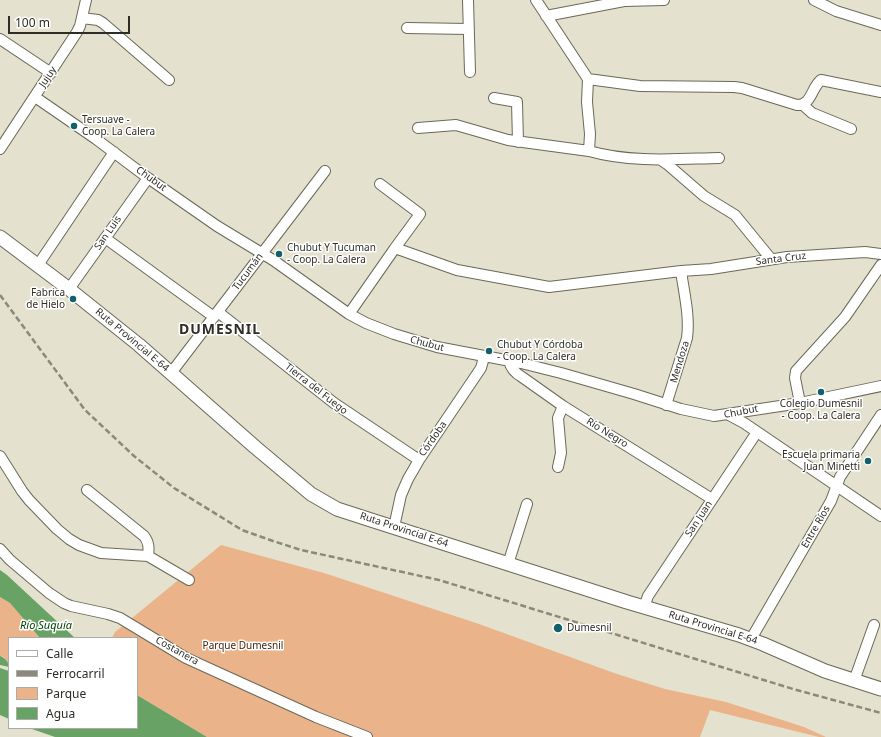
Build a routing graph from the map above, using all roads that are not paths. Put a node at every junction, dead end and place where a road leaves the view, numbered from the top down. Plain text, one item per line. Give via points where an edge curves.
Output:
1 (86, 0) edge
2 (468, 0) edge
3 (536, 0) edge
4 (664, 0) edge
5 (814, 0) edge
6 (546, 16) junction
7 (82, 18) junction
8 (881, 25) edge
9 (407, 28) dead end
10 (469, 29) junction
11 (0, 39) edge
12 (470, 72) dead end
13 (51, 73) junction
14 (588, 79) junction
15 (169, 80) dead end
16 (881, 92) edge
17 (35, 97) junction
18 (494, 98) dead end
19 (803, 105) junction
20 (418, 128) dead end
21 (851, 129) dead end
22 (518, 142) junction
23 (0, 149) edge
24 (589, 151) junction
25 (114, 152) junction
26 (719, 158) dead end
27 (661, 160) junction
28 (325, 171) dead end
29 (148, 178) junction
30 (380, 184) dead end
31 (0, 237) edge
32 (105, 238) junction
33 (395, 248) junction
34 (261, 254) junction
35 (881, 254) edge
36 (771, 259) junction
37 (38, 265) junction
38 (881, 265) edge
39 (681, 271) junction
40 (69, 289) junction
41 (216, 314) junction
42 (349, 314) junction
43 (484, 356) junction
44 (509, 361) junction
45 (171, 373) junction
46 (881, 386) edge
47 (800, 403) junction
48 (666, 405) junction
49 (563, 406) junction
50 (729, 414) junction
51 (881, 415) edge
52 (757, 432) junction
53 (0, 456) edge
54 (419, 460) junction
55 (558, 467) dead end
56 (836, 485) junction
57 (87, 490) dead end
58 (712, 499) junction
59 (527, 504) dead end
60 (881, 516) edge
61 (394, 527) junction
62 (0, 549) edge
63 (148, 556) junction
64 (508, 564) junction
65 (189, 580) dead end
66 (644, 607) junction
67 (874, 625) dead end
68 (751, 639) junction
69 (854, 681) junction
70 (881, 689) edge
71 (367, 737) edge

1 - 7 street, Jujuy
2 - 10 street
3 - 6 street
4 - 6 street via 624,1
5 - 8 street
6 - 14 street
7 - 13 street, Jujuy via 77,32
7 - 15 street via 103,23
9 - 10 street
10 - 12 street
11 - 13 street
13 - 17 street, Jujuy
14 - 19 street via 640,86 738,88 797,106
14 - 24 street
16 - 19 street via 821,80
17 - 23 street, Jujuy
17 - 25 street, Chubut
18 - 22 street via 517,102
19 - 21 street via 812,113
20 - 22 street via 456,125
22 - 24 street
24 - 27 street via 616,157
25 - 29 street, Chubut
25 - 37 street
26 - 27 street
27 - 36 street via 704,196 735,215
28 - 34 street, Tucumán
29 - 32 street, San Luis
29 - 34 street, Chubut
30 - 33 street via 420,214
31 - 37 main road, Ruta Provincial E-64
32 - 40 street, San Luis
32 - 41 street, Tierra del Fuego
33 - 39 street, Santa Cruz via 457,270 542,287
33 - 42 street
34 - 41 street, Tucumán
34 - 42 street, Chubut
35 - 36 street, Santa Cruz via 865,252
36 - 39 street, Santa Cruz
37 - 40 main road, Ruta Provincial E-64
38 - 47 street via 845,317 796,371
39 - 48 street, Mendoza via 688,331
40 - 45 main road, Ruta Provincial E-64
41 - 45 street, Tucumán
41 - 54 street, Tierra del Fuego via 334,404
42 - 43 street, Chubut via 407,338
43 - 44 street, Chubut
43 - 54 street, Córdoba via 481,368
44 - 48 street, Chubut via 561,373
44 - 49 street, Río Negro via 515,373
45 - 61 main road, Ruta Provincial E-64 via 311,494 337,508
46 - 47 street, Chubut
47 - 50 street, Chubut
48 - 50 street, Chubut via 706,415
49 - 55 street via 557,424 561,453
49 - 58 street, Río Negro
50 - 52 street
51 - 56 street, Entre Ríos
52 - 56 street
52 - 58 street, San Juan
53 - 63 street via 29,500 69,539 101,553
54 - 61 street, Córdoba via 404,488
56 - 60 street
56 - 68 street, Entre Ríos via 831,501
57 - 63 street via 144,536 149,546
58 - 66 street, San Juan via 648,596
59 - 64 street
61 - 64 main road, Ruta Provincial E-64
62 - 71 street, Costanera via 49,593 64,603 120,618 186,658 316,717
63 - 65 street
64 - 66 main road, Ruta Provincial E-64
66 - 68 main road, Ruta Provincial E-64
67 - 69 street
68 - 69 main road, Ruta Provincial E-64 via 825,672
69 - 70 main road, Ruta Provincial E-64

